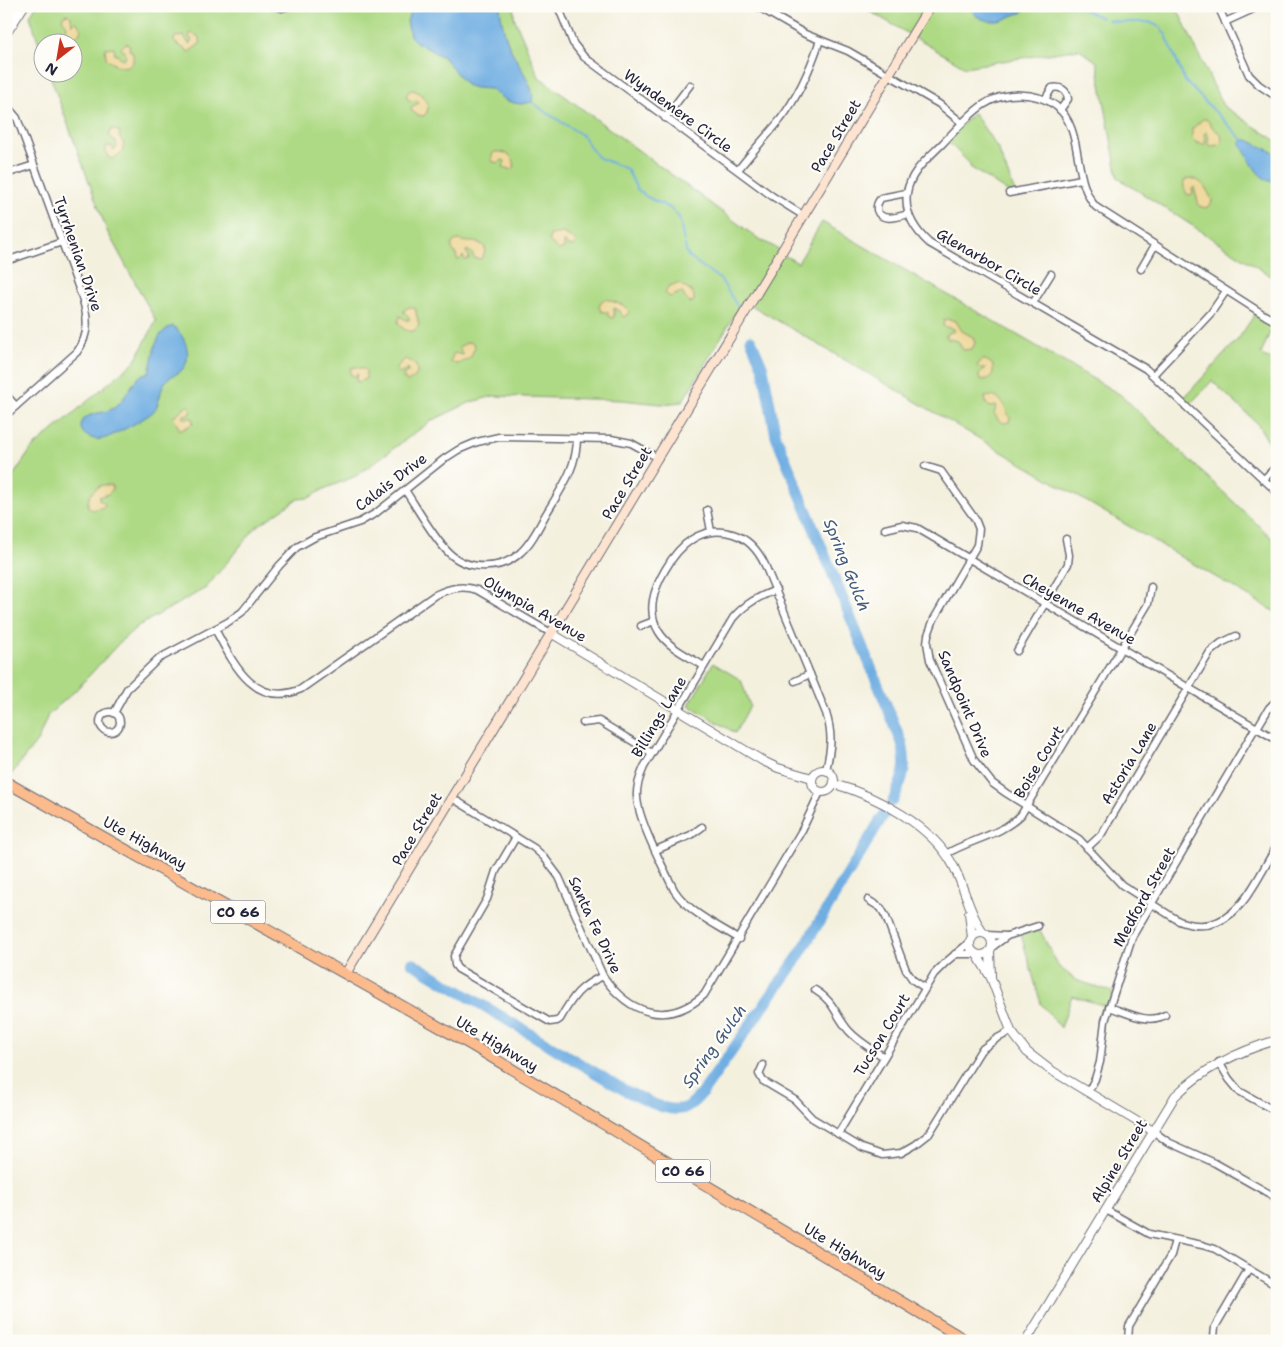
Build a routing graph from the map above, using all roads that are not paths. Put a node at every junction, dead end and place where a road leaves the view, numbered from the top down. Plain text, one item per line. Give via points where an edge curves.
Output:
1 (14, 6) edge
2 (24, 6) edge
3 (275, 6) edge
4 (290, 6) edge
5 (558, 6) edge
6 (757, 6) edge
7 (930, 6) edge
8 (1218, 6) edge
9 (1260, 6) edge
10 (6, 21) edge
11 (1225, 22) junction
12 (6, 34) edge
13 (820, 40) junction
14 (889, 75) junction
15 (690, 85) dead end
16 (1277, 97) edge
17 (1045, 99) junction
18 (6, 105) edge
19 (1060, 110) junction
20 (665, 118) junction
21 (962, 124) junction
22 (34, 165) junction
23 (738, 170) junction
24 (6, 174) edge
25 (1081, 179) junction
26 (906, 193) junction
27 (1009, 194) dead end
28 (909, 214) junction
29 (804, 216) junction
30 (62, 242) junction
31 (1155, 246) junction
32 (6, 261) edge
33 (1141, 269) dead end
34 (1051, 274) dead end
35 (1226, 291) junction
36 (1033, 303) junction
37 (1277, 322) edge
38 (1153, 375) junction
39 (6, 395) edge
40 (16, 406) junction
41 (6, 415) edge
42 (577, 438) junction
43 (658, 458) junction
44 (925, 466) dead end
45 (1277, 466) edge
46 (1263, 480) junction
47 (405, 490) junction
48 (1277, 492) edge
49 (706, 510) dead end
50 (885, 529) dead end
51 (711, 531) junction
52 (1066, 539) dead end
53 (970, 559) junction
54 (1151, 587) dead end
55 (776, 590) junction
56 (1045, 604) junction
57 (654, 621) junction
58 (641, 626) dead end
59 (215, 629) junction
60 (551, 633) junction
61 (1236, 636) dead end
62 (1121, 648) junction
63 (1017, 651) dead end
64 (704, 666) junction
65 (810, 674) junction
66 (795, 681) dead end
67 (1188, 688) junction
68 (1277, 700) edge
69 (678, 710) junction
70 (114, 713) dead end
71 (584, 722) dead end
72 (1256, 728) junction
73 (1277, 740) edge
74 (652, 753) junction
75 (826, 770) junction
76 (812, 778) junction
77 (6, 782) edge
78 (834, 784) junction
79 (820, 792) junction
80 (452, 798) junction
81 (1027, 806) junction
82 (702, 827) dead end
83 (516, 837) junction
84 (1277, 846) edge
85 (1087, 848) junction
86 (656, 850) junction
87 (946, 854) junction
88 (868, 900) dead end
89 (1152, 904) junction
90 (968, 906) junction
91 (1038, 926) dead end
92 (985, 934) junction
93 (1007, 936) junction
94 (739, 938) junction
95 (971, 940) junction
96 (991, 949) junction
97 (955, 954) junction
98 (976, 954) junction
99 (346, 973) junction
100 (604, 976) junction
101 (991, 978) junction
102 (924, 988) junction
103 (815, 990) dead end
104 (1109, 1007) junction
105 (1165, 1016) dead end
106 (1011, 1030) junction
107 (1277, 1040) edge
108 (884, 1057) junction
109 (1219, 1062) junction
110 (763, 1065) dead end
111 (1088, 1092) junction
112 (1277, 1112) edge
113 (1153, 1131) junction
114 (838, 1134) junction
115 (1277, 1198) edge
116 (1106, 1210) junction
117 (1175, 1240) junction
118 (1249, 1269) junction
119 (1277, 1286) edge
120 (967, 1341) edge
121 (1026, 1341) edge
122 (1128, 1341) edge
123 (1216, 1341) edge

1 - 10 street
2 - 12 street
3 - 4 street
5 - 20 street, Wyndemere Circle via 581,54
6 - 13 street
7 - 14 main road, Pace Street
8 - 11 street
9 - 11 street
11 - 16 street via 1251,78
13 - 14 street via 841,47
13 - 23 street via 810,71 781,118
14 - 21 street via 946,108
14 - 29 main road, Pace Street
15 - 20 street
17 - 19 street
17 - 19 street via 1052,88 1064,90 1068,99
17 - 21 street via 1025,94 997,99 983,105
18 - 22 street, Tyrrhenian Drive via 15,115
19 - 25 street via 1072,134
20 - 23 street, Wyndemere Circle
21 - 26 street via 920,166
22 - 24 street
22 - 30 street, Tyrrhenian Drive
23 - 29 street, Wyndemere Circle
25 - 27 street
25 - 31 street via 1086,194 1096,207
26 - 28 street, Glenarbor Circle
26 - 28 street via 881,198 877,209 886,218
28 - 36 street, Glenarbor Circle via 916,229 929,243
29 - 43 main road, Pace Street
30 - 32 street
30 - 40 street, Tyrrhenian Drive via 87,314 86,332 74,355
31 - 33 street
31 - 35 street
34 - 36 street
35 - 37 street
35 - 38 street via 1211,313
36 - 38 street, Glenarbor Circle via 1138,363
38 - 46 street, Glenarbor Circle
39 - 40 street
40 - 41 street, Tyrrhenian Drive
42 - 43 street, Calais Drive via 631,443
42 - 47 street, Calais Drive via 500,437 477,442 444,459
42 - 47 street via 576,457 569,476 531,539 519,554 506,562 476,565 451,555
43 - 60 main road, Pace Street
44 - 53 street, Sandpoint Drive via 941,471 975,519 979,538
45 - 46 street
46 - 48 street, Glenarbor Circle
47 - 59 street, Calais Drive via 360,522 320,535 297,547 242,612
49 - 51 street
50 - 53 street, Cheyenne Avenue via 912,526
51 - 55 street via 730,533 750,543 761,557
51 - 57 street via 688,541 672,558 654,593
52 - 56 street via 1068,564
53 - 56 street, Cheyenne Avenue
53 - 81 street, Sandpoint Drive via 932,623 927,639 928,654 974,760 992,783
54 - 62 street, Boise Court via 1148,604
55 - 64 street, Billings Lane via 742,608
55 - 65 street
56 - 62 street, Cheyenne Avenue
56 - 63 street
57 - 58 street
57 - 64 street via 667,643
59 - 60 street, Olympia Avenue via 247,681 262,690 281,694 301,689 436,595 453,588 477,590
59 - 70 street, Calais Drive via 158,659 127,689
60 - 69 street, Olympia Avenue
60 - 80 main road, Pace Street
61 - 67 street, Astoria Lane via 1210,652
62 - 67 street, Cheyenne Avenue
62 - 81 street, Boise Court
64 - 69 street, Billings Lane
65 - 66 street
65 - 75 street via 830,727
67 - 72 street, Cheyenne Avenue
67 - 85 street, Astoria Lane via 1101,835
68 - 72 street, Medford Street
69 - 74 street, Billings Lane
69 - 76 street, Olympia Avenue via 770,765
71 - 74 street via 599,720
72 - 73 street, Cheyenne Avenue
72 - 89 street, Medford Street
74 - 86 street, Billings Lane via 639,778 637,797 641,816
75 - 76 street via 816,772
75 - 78 street via 834,776
76 - 79 street via 813,785
77 - 99 main road, Ute Highway / CO 66
78 - 79 street via 828,791
78 - 87 street via 872,798 916,824
79 - 94 street, Santa Fe Drive via 802,830
80 - 83 street, Santa Fe Drive
80 - 99 main road, Pace Street
81 - 85 street, Sandpoint Drive via 1070,832
81 - 87 street, Boise Court via 1012,824 1002,830 960,845
82 - 86 street
83 - 100 street, Santa Fe Drive via 554,868
83 - 100 street via 496,871 487,899 454,956 455,965 550,1022 560,1018 580,988
84 - 89 street, Sandpoint Drive via 1241,905 1218,922 1187,924
85 - 89 street, Sandpoint Drive via 1122,885
86 - 94 street, Billings Lane via 679,898 693,911
87 - 90 street via 956,871
88 - 102 street via 882,908 907,972
89 - 104 street, Medford Street via 1132,937
90 - 92 street
90 - 95 street
91 - 93 street
92 - 93 street
92 - 95 street via 977,934
92 - 96 street via 991,941
93 - 96 street
94 - 100 street, Santa Fe Drive via 704,995 685,1009 672,1013 647,1012 632,1004 612,989
95 - 97 street, Tucson Court
95 - 98 street via 970,949
96 - 98 street via 984,955
96 - 101 street
97 - 98 street
97 - 102 street, Tucson Court
98 - 101 street
99 - 120 main road, Ute Highway / CO 66
101 - 106 street
102 - 108 street, Tucson Court
103 - 108 street via 826,997 854,1036
104 - 105 street via 1148,1020
104 - 111 street, Medford Street via 1100,1062
106 - 111 street via 1037,1061
106 - 114 street via 981,1050 929,1134 915,1145 901,1153 877,1154
107 - 109 street, Alpine Street
108 - 114 street, Tucson Court
109 - 112 street via 1239,1091
109 - 113 street, Alpine Street via 1175,1096
110 - 114 street via 759,1074 763,1081 795,1100 812,1118
111 - 113 street
113 - 115 street via 1168,1142 1215,1163
113 - 116 street, Alpine Street
116 - 117 street via 1149,1234
116 - 121 street, Alpine Street
117 - 118 street via 1215,1250
117 - 122 street via 1171,1255 1129,1326
118 - 119 street
118 - 123 street via 1215,1327

